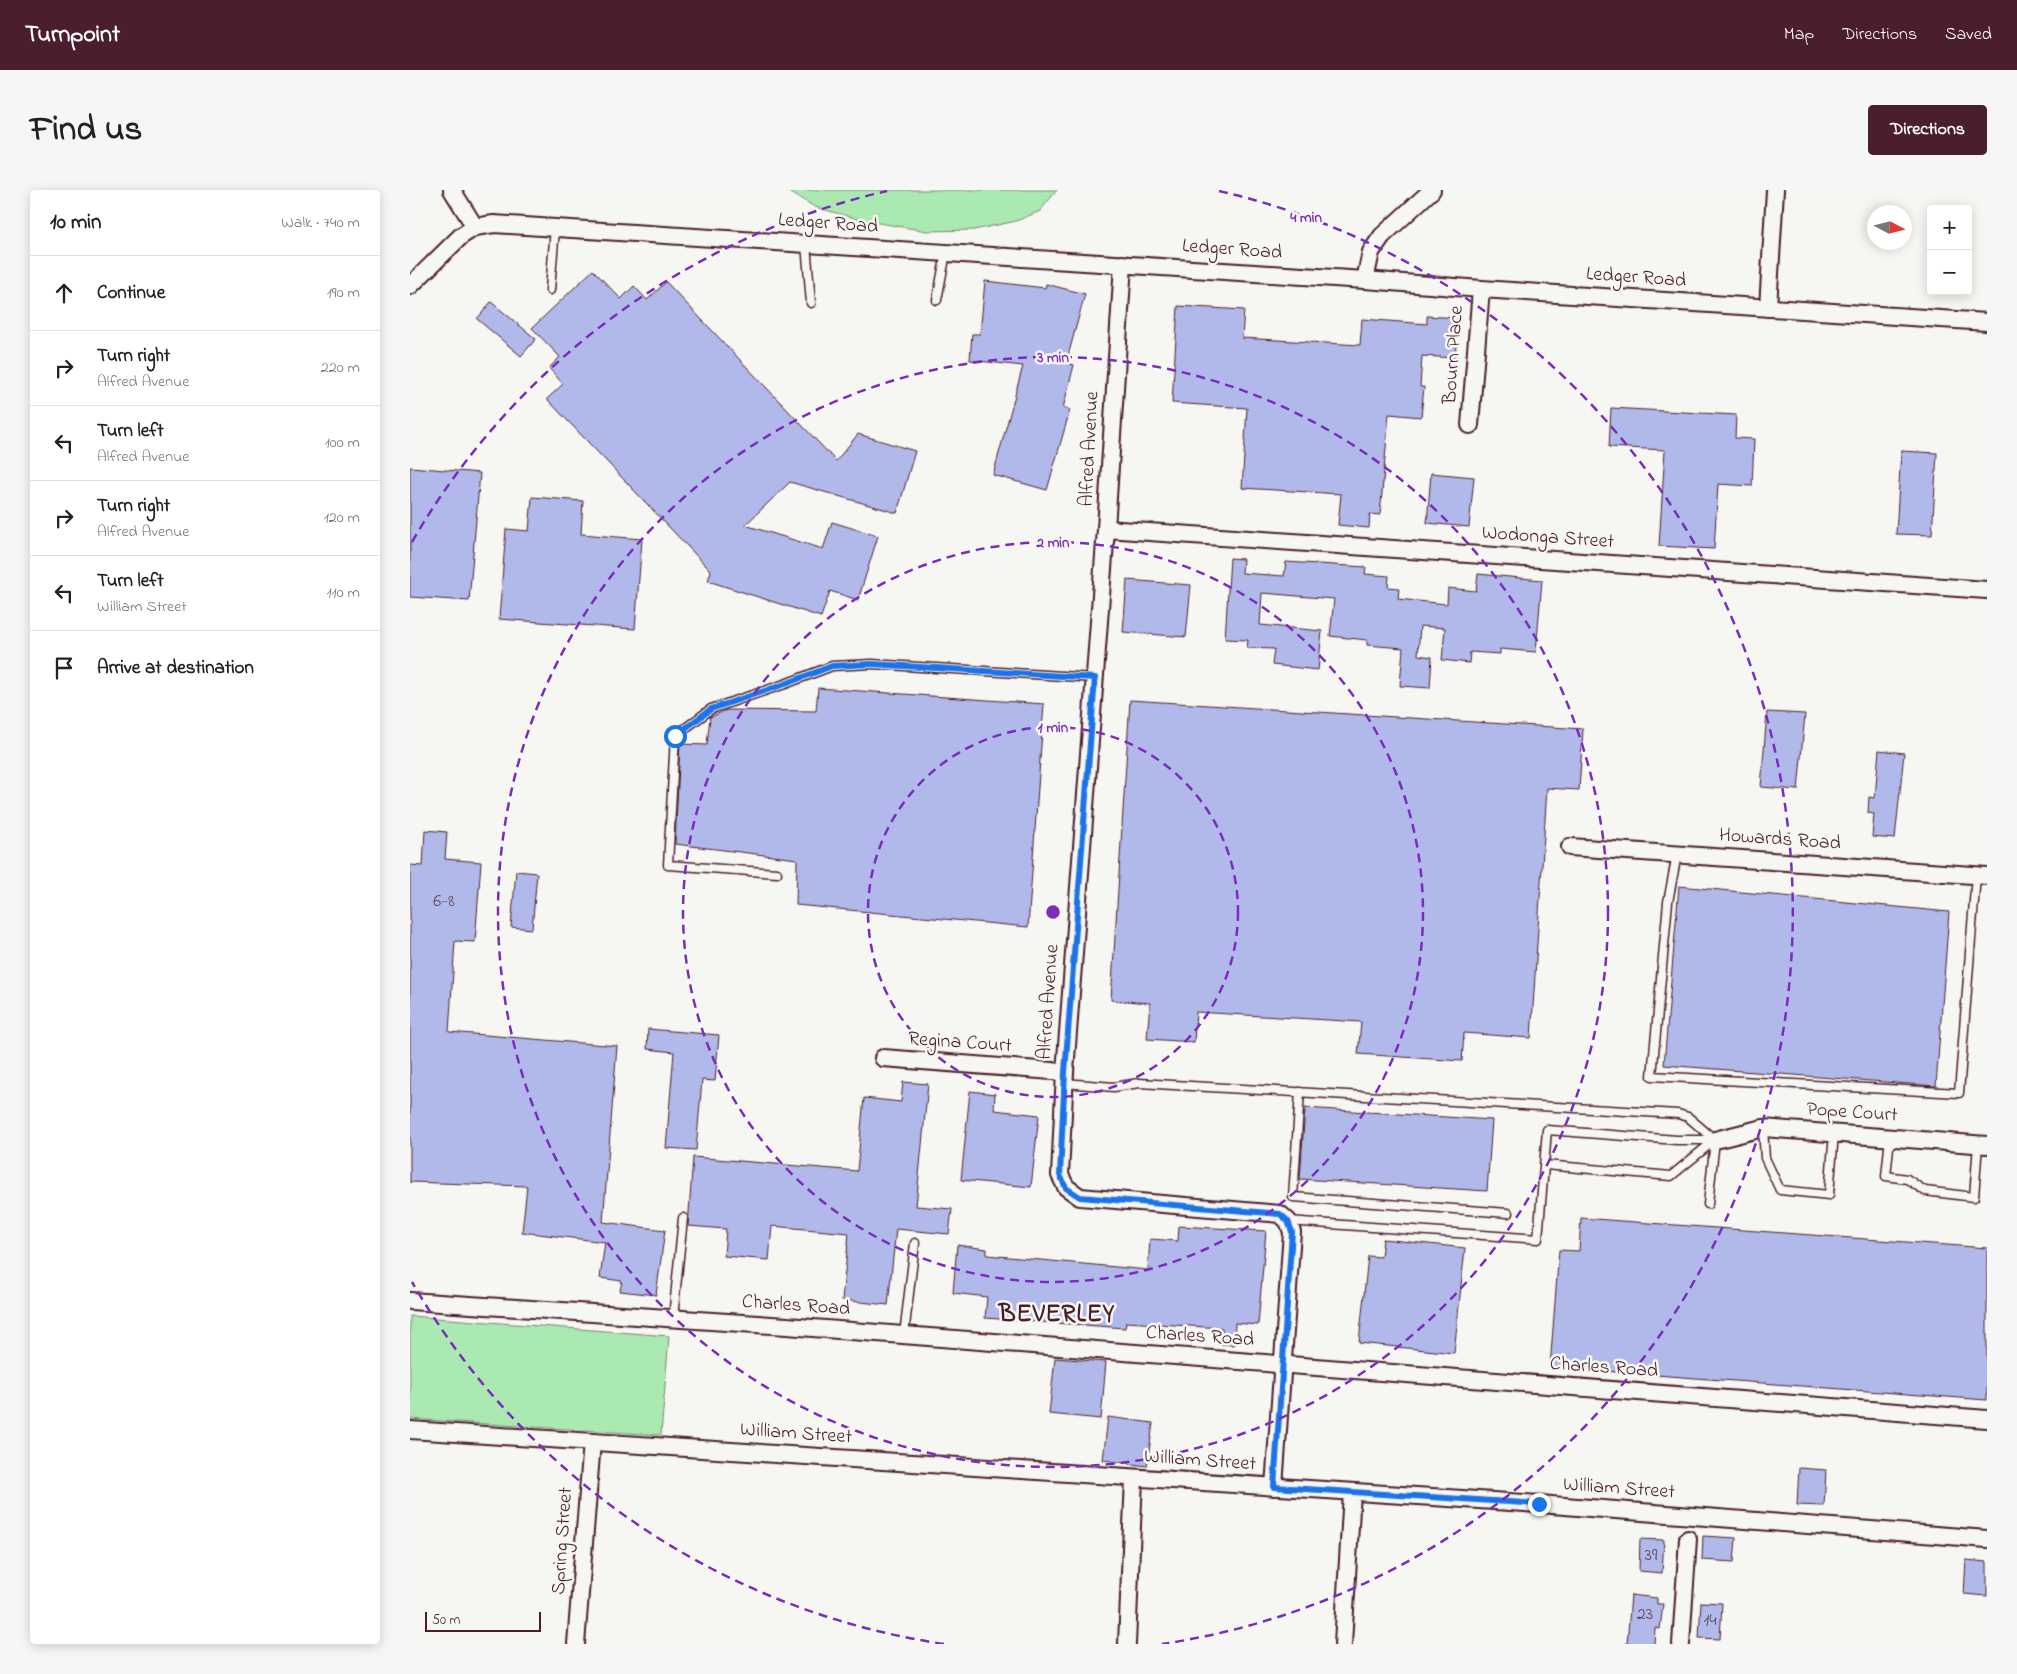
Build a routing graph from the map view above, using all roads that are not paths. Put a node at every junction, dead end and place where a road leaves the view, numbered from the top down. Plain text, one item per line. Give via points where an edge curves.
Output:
1 (452, 190) edge
2 (1432, 190) edge
3 (1775, 190) edge
4 (475, 227) junction
5 (555, 228) junction
6 (806, 244) junction
7 (946, 253) junction
8 (1123, 264) junction
9 (1365, 280) junction
10 (410, 286) edge
11 (1481, 289) junction
12 (550, 290) dead end
13 (937, 300) dead end
14 (810, 303) dead end
15 (1768, 308) junction
16 (1987, 322) edge
17 (1470, 425) dead end
18 (1106, 529) junction
19 (1987, 590) edge
20 (1095, 678) junction
21 (1570, 847) dead end
22 (1677, 854) junction
23 (777, 873) dead end
24 (1981, 876) edge
25 (883, 1058) dead end
26 (1064, 1078) junction
27 (1300, 1092) junction
28 (1763, 1128) junction
29 (1834, 1133) junction
30 (1890, 1138) junction
31 (1715, 1140) junction
32 (1983, 1144) edge
33 (1544, 1165) junction
34 (1708, 1204) dead end
35 (1508, 1214) dead end
36 (683, 1218) dead end
37 (1288, 1221) junction
38 (915, 1244) dead end
39 (410, 1301) edge
40 (674, 1318) junction
41 (904, 1335) junction
42 (1282, 1365) junction
43 (1987, 1418) edge
44 (410, 1430) edge
45 (592, 1442) junction
46 (1134, 1478) junction
47 (1274, 1487) junction
48 (1352, 1492) junction
49 (1688, 1539) dead end
50 (1987, 1539) edge
51 (576, 1644) edge
52 (1127, 1644) edge
53 (1343, 1644) edge
54 (1681, 1644) edge

1 - 4 street
2 - 9 street via 1382,236 1371,252
3 - 15 street
4 - 5 street, Ledger Road via 494,224
4 - 10 street via 461,236
5 - 6 street, Ledger Road
5 - 12 lane
6 - 7 street, Ledger Road
6 - 14 lane
7 - 8 street, Ledger Road
7 - 13 lane
8 - 9 street, Ledger Road
8 - 18 street, Alfred Avenue
9 - 11 street, Ledger Road
11 - 15 street, Ledger Road
11 - 17 street, Bourn Place
15 - 16 street, Ledger Road
18 - 19 street, Wodonga Street
18 - 20 street, Alfred Avenue
20 - 23 lane via 872,664 832,666 711,709 675,736 668,864
20 - 26 street, Alfred Avenue
21 - 22 street, Howards Road
22 - 24 street, Howards Road
22 - 24 lane via 1668,902 1652,1076 1960,1093
25 - 26 street, Regina Court
26 - 27 lane via 1114,1087 1139,1083
26 - 37 street, Alfred Avenue via 1060,1175 1066,1188 1080,1197 1280,1214
27 - 31 lane via 1678,1114 1688,1117
27 - 35 lane via 1293,1196
28 - 29 street, Pope Court
28 - 29 lane via 1765,1158 1780,1190 1829,1195
28 - 31 street, Pope Court
29 - 30 street, Pope Court
30 - 32 street, Pope Court
30 - 32 lane via 1886,1176 1907,1179 1925,1191 1974,1197
31 - 33 lane via 1671,1176
31 - 33 lane via 1548,1130
31 - 34 lane
33 - 37 lane via 1538,1239
36 - 40 lane
37 - 42 street via 1292,1232
38 - 41 lane
39 - 40 street, Charles Road
40 - 41 street, Charles Road
41 - 42 street, Charles Road
42 - 43 street, Charles Road
42 - 47 street
44 - 45 street, William Street
45 - 46 street, William Street
45 - 51 street, Spring Street
46 - 47 street, William Street
46 - 52 street
47 - 48 street, William Street
48 - 50 street, William Street
48 - 53 street
49 - 54 street

